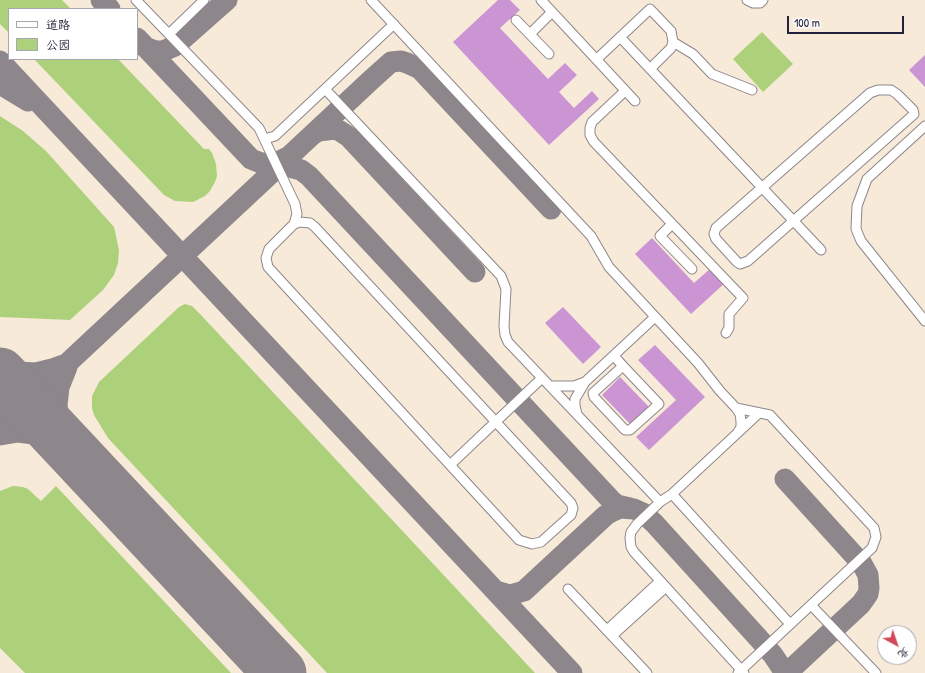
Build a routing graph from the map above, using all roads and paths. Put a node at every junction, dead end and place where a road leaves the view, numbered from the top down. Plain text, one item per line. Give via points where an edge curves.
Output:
1 (136, 0) edge
2 (204, 0) edge
3 (371, 0) edge
4 (541, 0) edge
5 (747, 0) edge
6 (763, 0) edge
7 (552, 12) junction
8 (516, 20) dead end
9 (394, 24) junction
10 (169, 34) junction
11 (530, 34) junction
12 (620, 37) junction
13 (673, 42) junction
14 (549, 54) dead end
15 (597, 59) junction
16 (650, 69) junction
17 (325, 89) junction
18 (752, 90) dead end
19 (625, 91) junction
20 (634, 101) dead end
21 (925, 126) edge
22 (265, 140) junction
23 (762, 187) junction
24 (295, 204) junction
25 (794, 221) junction
26 (294, 224) junction
27 (672, 224) junction
28 (315, 226) junction
29 (822, 250) dead end
30 (692, 269) dead end
31 (655, 317) junction
32 (925, 321) edge
33 (726, 332) dead end
34 (614, 356) junction
35 (623, 366) junction
36 (542, 378) junction
37 (585, 382) junction
38 (550, 386) junction
39 (736, 408) junction
40 (759, 413) junction
41 (577, 414) junction
42 (496, 422) junction
43 (738, 433) junction
44 (450, 465) junction
45 (672, 494) junction
46 (660, 502) junction
47 (663, 584) junction
48 (568, 589) dead end
49 (811, 605) junction
50 (790, 624) junction
51 (610, 633) junction
52 (741, 672) edge
53 (647, 673) edge
54 (876, 673) edge

1 - 10 lane
2 - 10 lane
3 - 9 lane
4 - 7 lane
5 - 6 lane via 753,3 760,3
7 - 11 lane
7 - 15 lane
8 - 11 lane
9 - 17 lane
9 - 31 lane via 591,236 608,267
10 - 22 lane via 254,122
11 - 14 lane
12 - 13 lane via 650,9 671,31
12 - 15 lane
12 - 16 lane
13 - 16 lane via 671,48
13 - 18 lane via 693,54 712,74
15 - 19 lane
16 - 23 lane
17 - 22 lane via 275,136
17 - 36 lane via 501,276 506,289 503,319 505,335 508,342
19 - 20 lane
19 - 27 lane via 592,122 590,135
21 - 32 lane via 867,179 857,206 856,229 861,241
22 - 24 lane
23 - 25 lane
23 - 25 lane via 716,228 716,239 737,262 740,264 748,261
23 - 25 lane via 870,93 891,90 913,110 912,116
24 - 26 lane via 297,214
24 - 28 lane
25 - 29 lane
26 - 28 lane via 305,222
26 - 44 lane via 269,249 266,258 268,267
27 - 30 lane via 660,236
27 - 33 lane via 743,298 729,314 729,328
28 - 42 lane
31 - 34 lane
31 - 39 lane
34 - 35 lane
34 - 37 lane
35 - 35 lane via 659,404 630,430 625,430 594,397 594,393
36 - 38 lane
36 - 42 lane
37 - 38 lane via 574,386
37 - 41 lane via 575,399
38 - 41 lane
39 - 40 lane
39 - 43 lane via 741,421
40 - 43 lane
40 - 49 lane via 770,415 876,532 876,541 872,548
41 - 46 lane
42 - 44 lane
42 - 44 lane via 571,503 571,515 541,542 523,542
43 - 45 lane
45 - 46 lane
45 - 50 lane
46 - 47 lane via 633,528 630,542 634,552
47 - 51 lane
47 - 52 lane
48 - 51 lane
49 - 50 lane
49 - 54 lane
50 - 52 lane
51 - 53 lane

